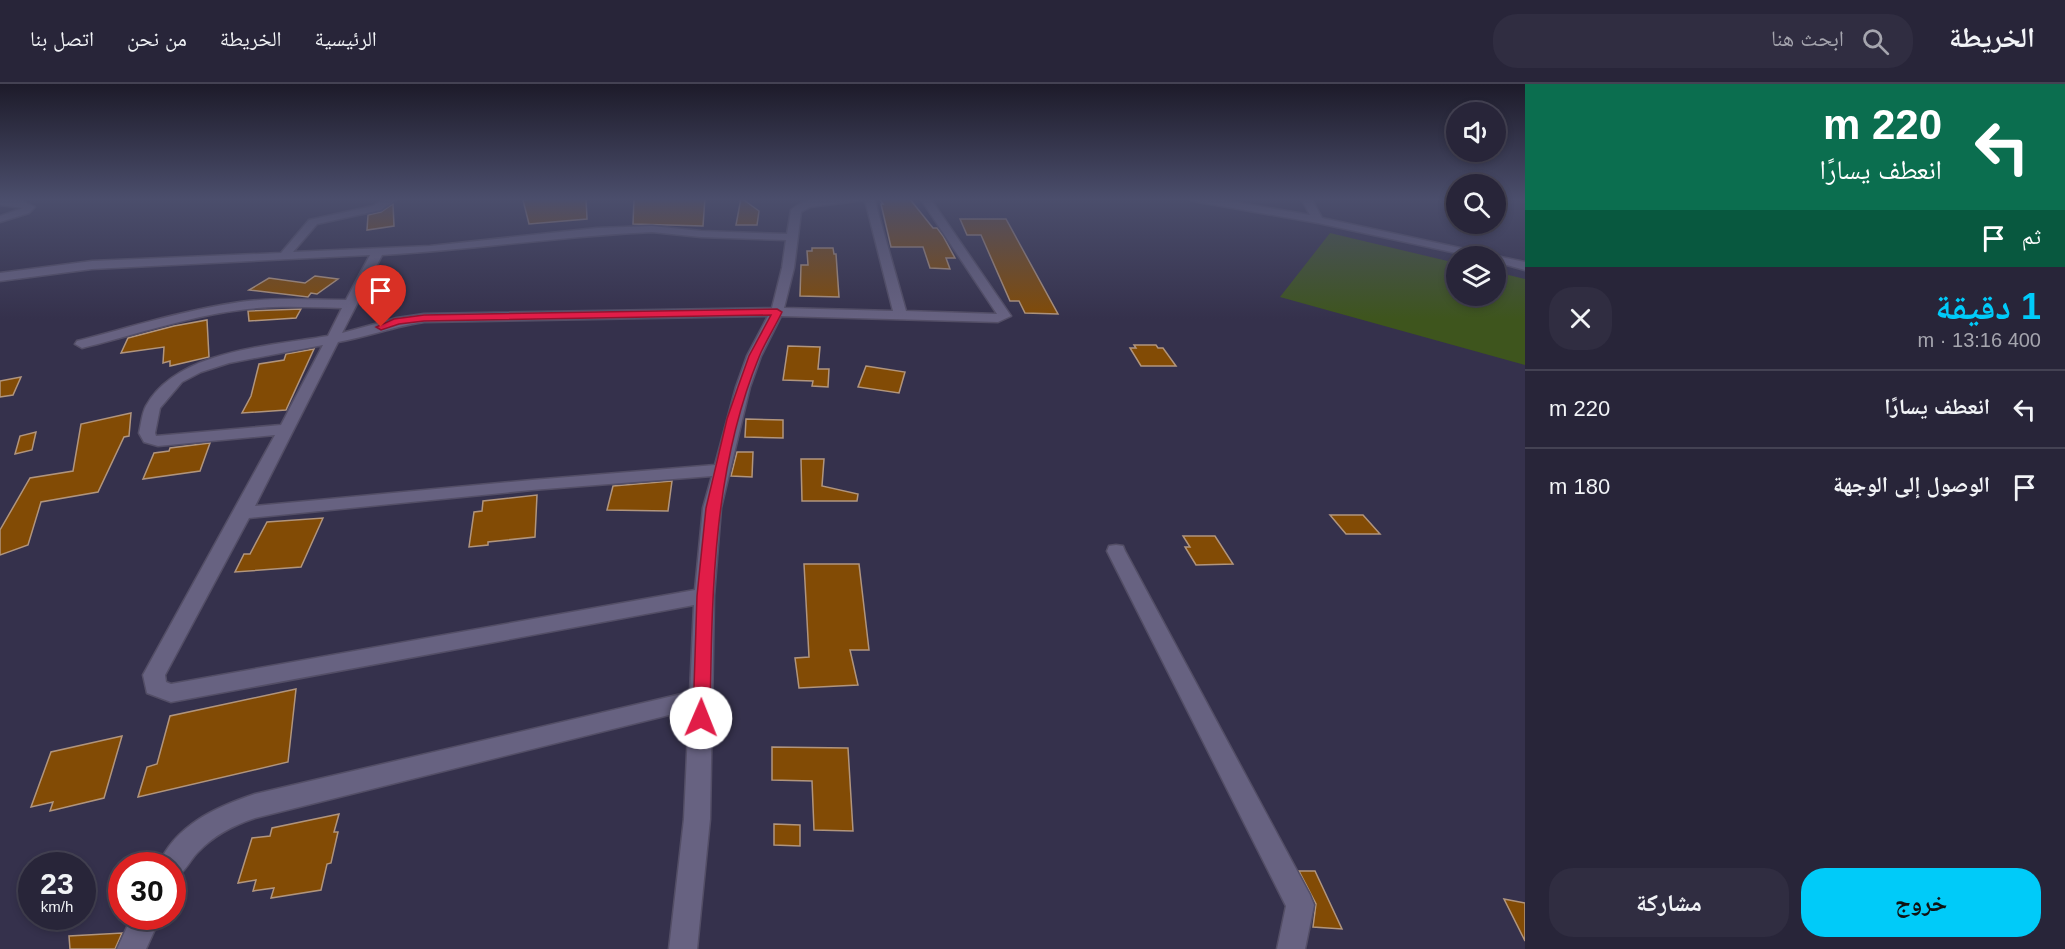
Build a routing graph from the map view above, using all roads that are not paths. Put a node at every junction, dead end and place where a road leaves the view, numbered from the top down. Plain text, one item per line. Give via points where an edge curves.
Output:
1 (298, 238) edge
2 (531, 238) edge
3 (791, 238) edge
4 (880, 238) edge
5 (952, 238) edge
6 (1402, 238) edge
7 (1446, 248) edge
8 (377, 253) junction
9 (283, 257) junction
10 (1506, 261) edge
11 (1525, 266) edge
12 (0, 277) edge
13 (351, 304) junction
14 (777, 312) junction
15 (901, 315) junction
16 (333, 340) junction
17 (82, 344) dead end
18 (285, 429) junction
19 (721, 470) junction
20 (243, 513) junction
21 (1116, 551) dead end
22 (704, 596) junction
23 (702, 699) junction
24 (181, 852) edge
25 (140, 930) edge
26 (131, 949) edge
27 (683, 949) edge
28 (1291, 949) edge

1 - 9 street
2 - 8 street
3 - 14 street
4 - 15 street
5 - 15 street via 1005,316
6 - 7 street
8 - 9 street
8 - 13 street
9 - 12 street via 92,265
10 - 11 street
13 - 16 street
13 - 17 street via 240,306
14 - 15 street
14 - 16 street via 424,318
14 - 19 street via 754,356
16 - 18 street
16 - 18 street via 226,359 196,369 177,379 153,407 147,433 150,439 158,441
18 - 20 street
19 - 20 street
19 - 22 street via 712,508
20 - 22 street via 154,675 155,687 171,693
21 - 28 street via 1300,904
22 - 23 street
23 - 24 street via 255,806 204,828
23 - 27 street via 697,819
25 - 26 street

